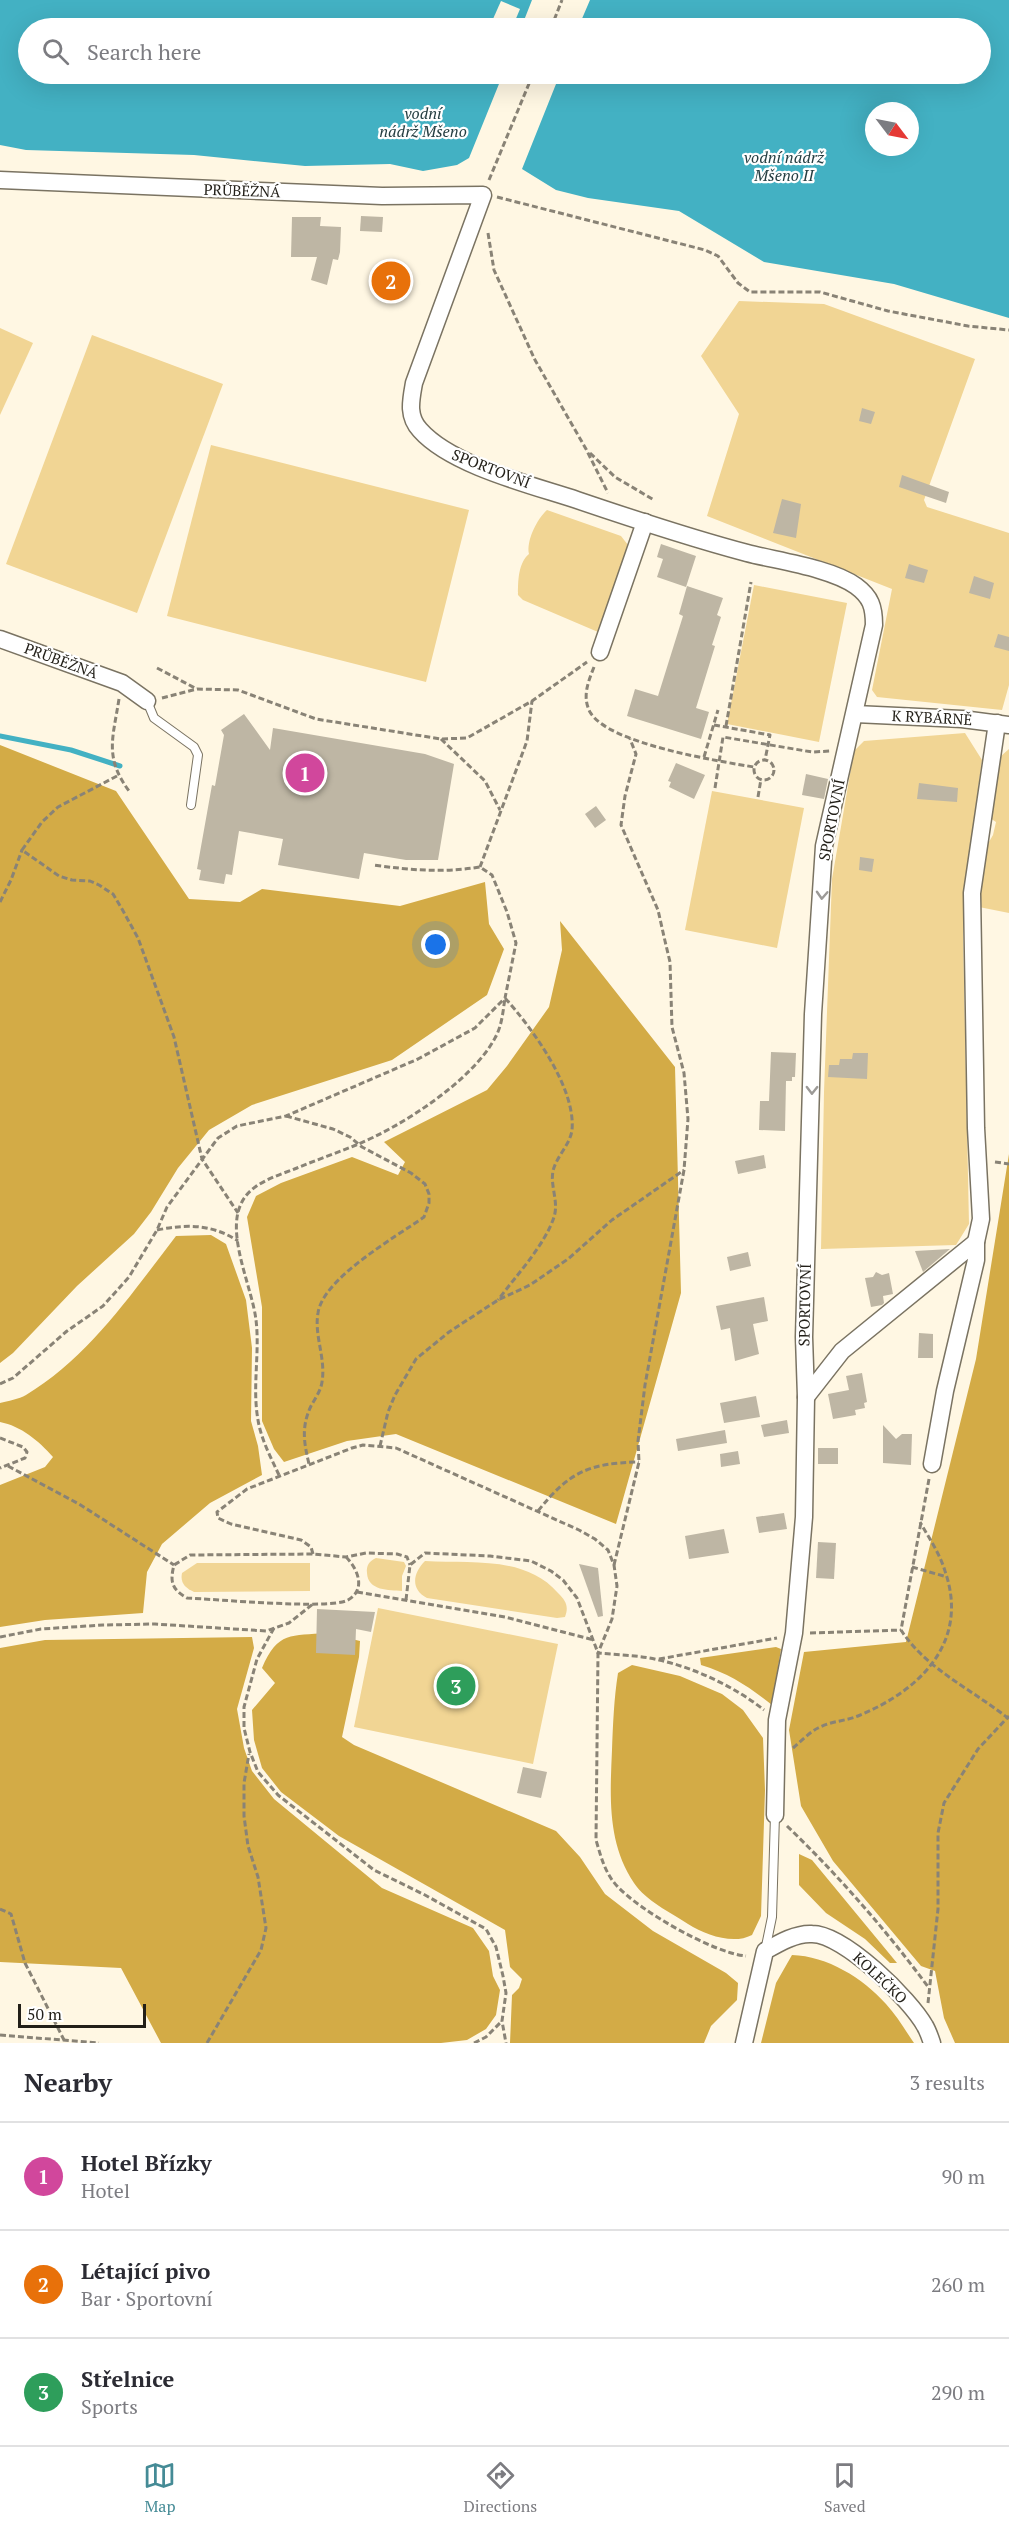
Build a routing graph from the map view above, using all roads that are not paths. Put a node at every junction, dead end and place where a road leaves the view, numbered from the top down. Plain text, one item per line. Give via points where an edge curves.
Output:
1 (0, 180) edge
2 (483, 195) joint
3 (645, 522) junction
4 (0, 639) edge
5 (600, 652) road end
6 (147, 701) joint
7 (855, 714) junction
8 (1003, 724) edge
9 (190, 806) dead end
10 (976, 1242) junction
11 (806, 1397) junction
12 (932, 1464) road end
13 (775, 1815) joint
14 (765, 1951) junction
15 (744, 2043) edge
16 (932, 2043) edge

1 - 2 street, PRŮBĚŽNÁ via 382,196
2 - 3 street, SPORTOVNÍ via 414,383 410,409 419,429 444,451
3 - 5 street
3 - 7 street, SPORTOVNÍ via 839,576 866,594 872,602 874,624
4 - 6 street, PRŮBĚŽNÁ via 122,683
6 - 9 lane via 154,718 194,747 198,755
7 - 8 street, K RYBÁRNĚ
7 -> 11 street, SPORTOVNÍ via 824,846 813,1014 804,1337
8 - 10 street via 972,893 981,1219
10 - 11 street via 842,1351
10 - 12 street via 976,1260
11 - 13 street, SPORTOVNÍ via 804,1517 794,1633 777,1720
13 - 14 lane via 772,1917
14 - 15 street
14 - 16 street, KOLEČKO via 788,1939 813,1933 838,1943 884,1978 907,2002

